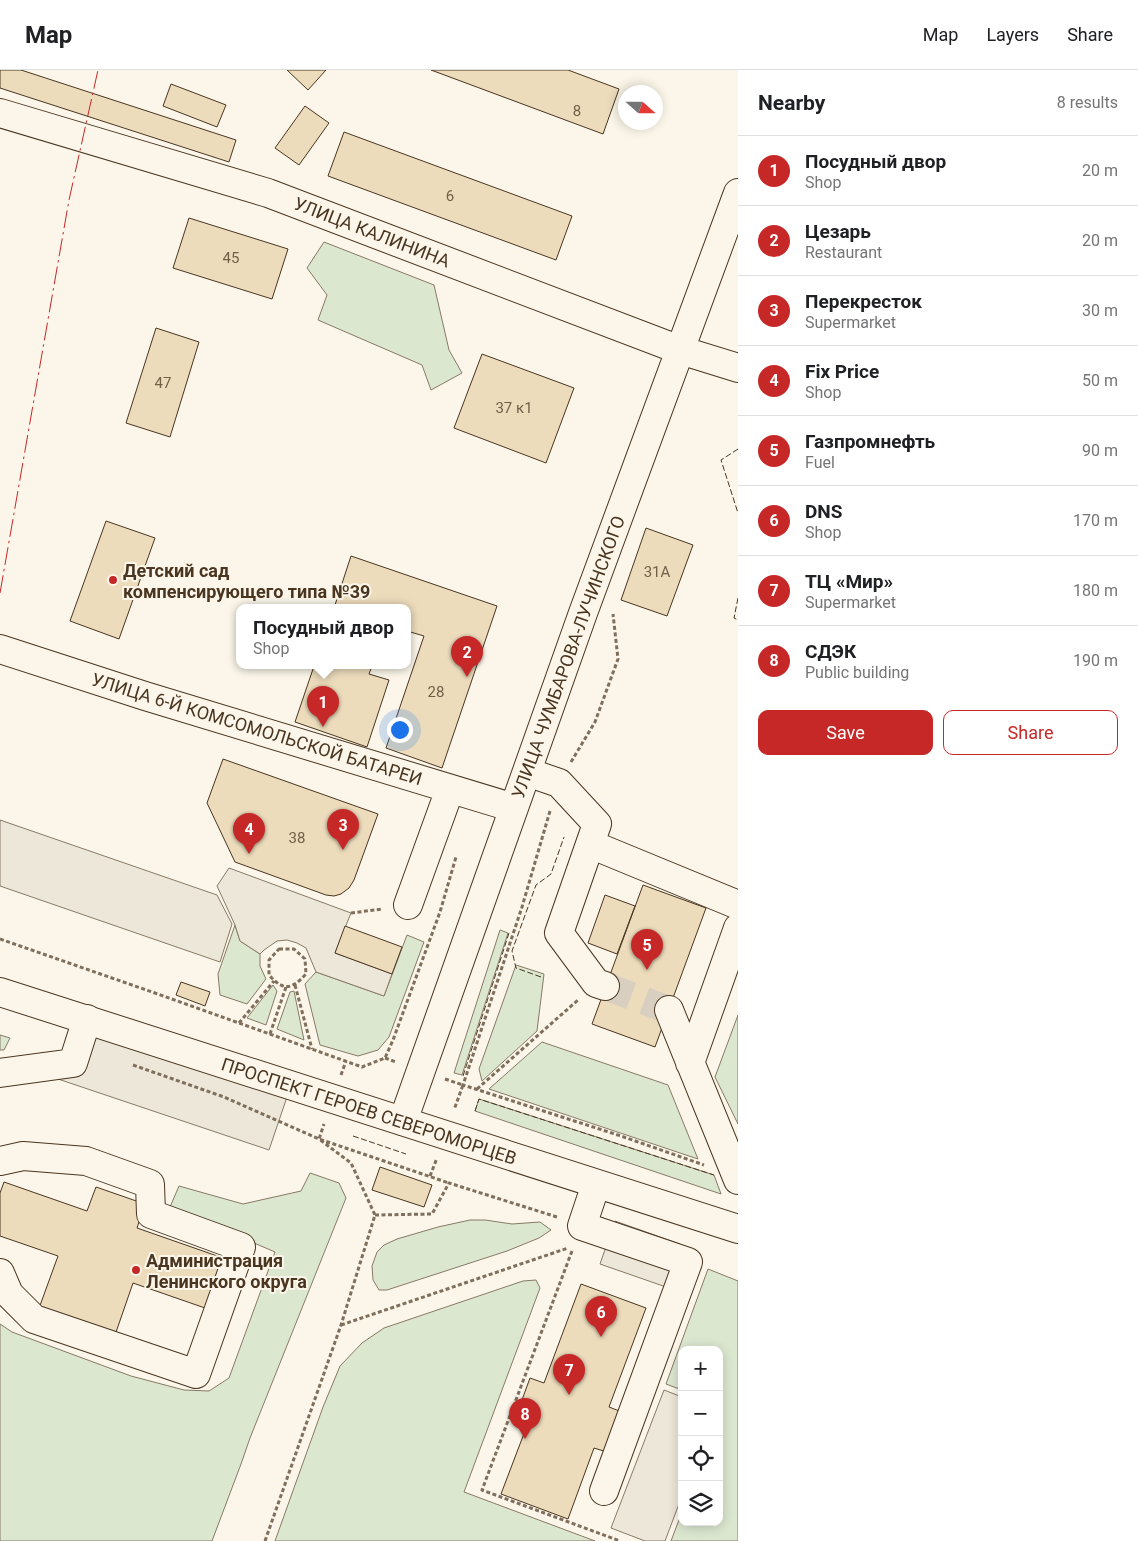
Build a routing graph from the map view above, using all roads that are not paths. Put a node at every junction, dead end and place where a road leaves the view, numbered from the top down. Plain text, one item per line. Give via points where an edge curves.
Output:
1 (0, 113) edge
2 (738, 194) edge
3 (680, 350) junction
4 (738, 368) edge
5 (0, 649) edge
6 (527, 772) junction
7 (450, 788) junction
8 (514, 808) junction
9 (590, 844) junction
10 (738, 905) edge
11 (408, 906) road end
12 (738, 928) edge
13 (601, 985) tunnel mouth
14 (0, 992) edge
15 (669, 1010) dead end
16 (87, 1019) junction
17 (690, 1063) junction
18 (0, 1073) edge
19 (403, 1121) junction
20 (0, 1161) edge
21 (738, 1180) edge
22 (596, 1184) junction
23 (737, 1227) edge
24 (0, 1273) edge
25 (604, 1491) dead end

1 - 3 street, УЛИЦА КАЛИНИНА via 268,193
2 - 3 street, УЛИЦА ЧУМБАРОВА-ЛУЧИНСКОГО
3 - 4 street, УЛИЦА КАЛИНИНА
3 - 6 street, УЛИЦА ЧУМБАРОВА-ЛУЧИНСКОГО
5 - 7 street, УЛИЦА 6-Й КОМСОМОЛЬСКОЙ БАТАРЕИ
6 - 8 street, УЛИЦА ЧУМБАРОВА-ЛУЧИНСКОГО
6 - 9 street via 559,783 597,824
7 - 8 street, УЛИЦА 6-Й КОМСОМОЛЬСКОЙ БАТАРЕИ
7 - 11 street
8 - 19 street, УЛИЦА ЧУМБАРОВА-ЛУЧИНСКОГО
9 - 10 street
9 - 13 street via 559,933
12 - 17 street
14 - 16 street, ПРОСПЕКТ ГЕРОЕВ СЕВЕРОМОРЦЕВ
15 - 17 street
16 - 18 street via 72,1063
16 - 19 street, ПРОСПЕКТ ГЕРОЕВ СЕВЕРОМОРЦЕВ
17 - 21 street
19 - 22 street, ПРОСПЕКТ ГЕРОЕВ СЕВЕРОМОРЦЕВ
20 - 24 street via 22,1156 86,1161 150,1184 151,1214 241,1247 196,1374 34,1319 9,1294
22 - 23 street, ПРОСПЕКТ ГЕРОЕВ СЕВЕРОМОРЦЕВ
22 - 25 street via 582,1226 688,1262

